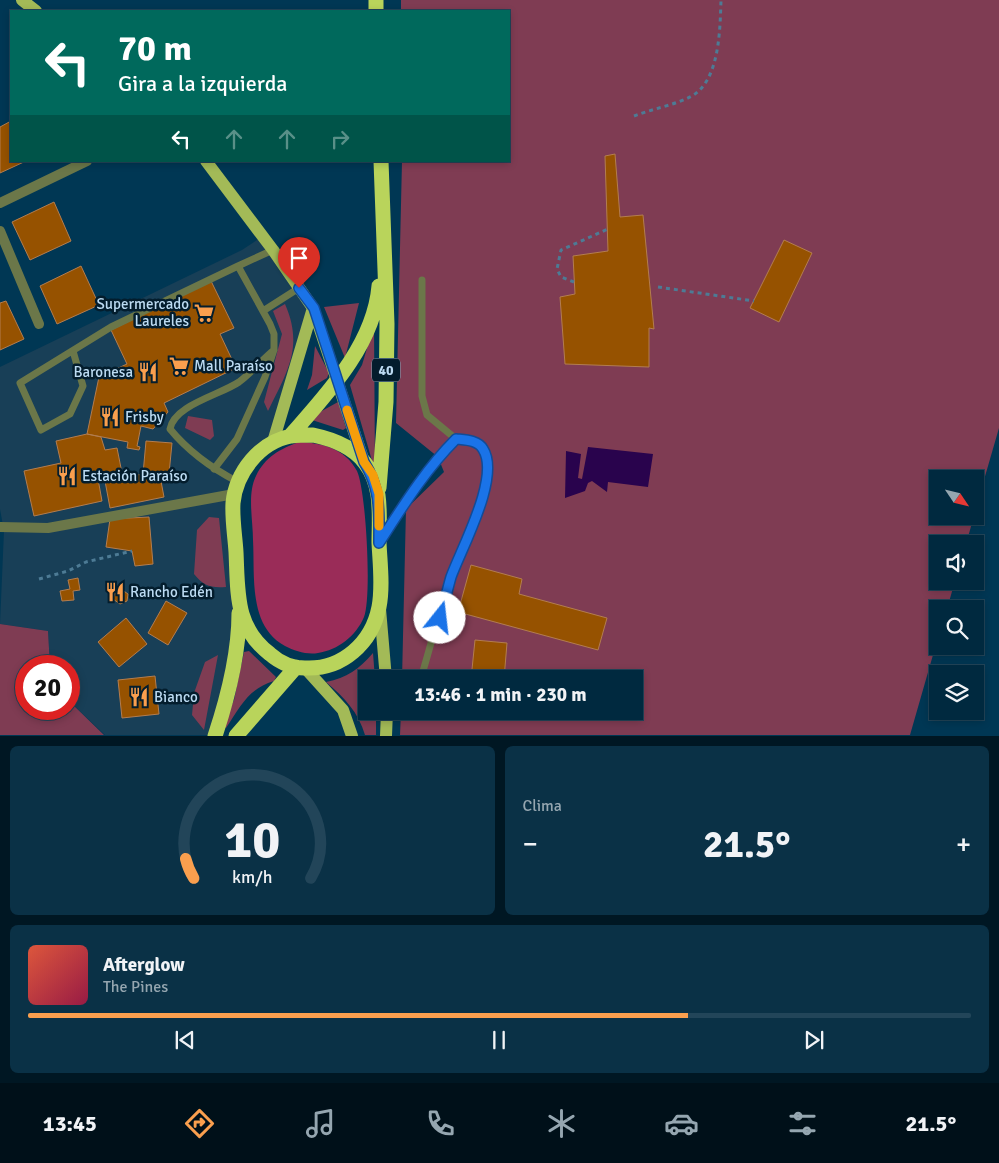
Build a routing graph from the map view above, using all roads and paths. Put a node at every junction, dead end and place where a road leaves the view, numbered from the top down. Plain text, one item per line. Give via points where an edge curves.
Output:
1 (22, 0) edge
2 (721, 0) edge
3 (35, 10) edge
4 (634, 116) dead end
5 (85, 162) edge
6 (207, 162) edge
7 (381, 162) edge
8 (0, 203) edge
9 (608, 229) dead end
10 (0, 231) edge
11 (383, 245) junction
12 (273, 250) junction
13 (238, 266) junction
14 (422, 280) dead end
15 (574, 282) dead end
16 (658, 287) dead end
17 (299, 288) junction
18 (754, 301) dead end
19 (314, 308) junction
20 (263, 311) junction
21 (39, 324) dead end
22 (274, 350) junction
23 (72, 351) junction
24 (337, 382) junction
25 (290, 436) junction
26 (456, 439) junction
27 (273, 442) junction
28 (364, 462) junction
29 (214, 469) junction
30 (236, 488) junction
31 (379, 494) junction
32 (0, 527) edge
33 (379, 543) junction
34 (132, 551) dead end
35 (39, 579) dead end
36 (238, 602) junction
37 (380, 606) junction
38 (300, 668) junction
39 (385, 670) edge
40 (423, 670) edge
41 (387, 720) edge
42 (215, 736) edge
43 (236, 736) edge
44 (352, 736) edge
45 (386, 736) edge

1 - 3 main road
2 - 4 path via 719,46 704,86 692,96
5 - 8 street
6 - 12 main road
7 - 11 highway, 40
9 - 15 path via 561,250 557,269 561,277
10 - 21 street
11 - 24 highway, 40 via 379,294 363,340
11 - 31 highway, 40 via 386,402
12 - 13 lane
12 - 17 main road
13 - 20 lane
13 - 23 lane via 111,327
14 - 26 lane via 422,396 427,415
16 - 18 path
17 - 19 main road
17 - 20 lane
19 - 24 main road
19 - 27 main road
20 - 22 lane via 274,334
22 - 29 lane via 237,439
22 - 29 lane via 239,382 184,410 171,422 170,429 177,438
23 - 23 lane via 20,383 41,430 70,414 83,386
24 - 25 highway, 40
24 - 28 main road
25 - 27 highway, 40
25 - 28 highway, 40 via 313,434 335,440
26 - 33 lane via 438,457
26 - 40 lane via 474,441 483,448 487,461 484,491 452,576
27 - 30 highway, 40 via 248,464
28 - 31 highway, 40 via 373,475
29 - 30 lane
30 - 32 street via 48,528
30 - 36 highway
31 - 33 highway, 40
33 - 37 highway, 40
34 - 35 path via 86,562
36 - 38 highway via 243,621 256,643 278,661
36 - 42 highway via 234,660
37 - 38 highway, 40 via 374,627 362,645 349,656 324,667
37 - 39 main road, 40
38 - 43 highway
38 - 44 main road via 343,710
41 - 45 main road

